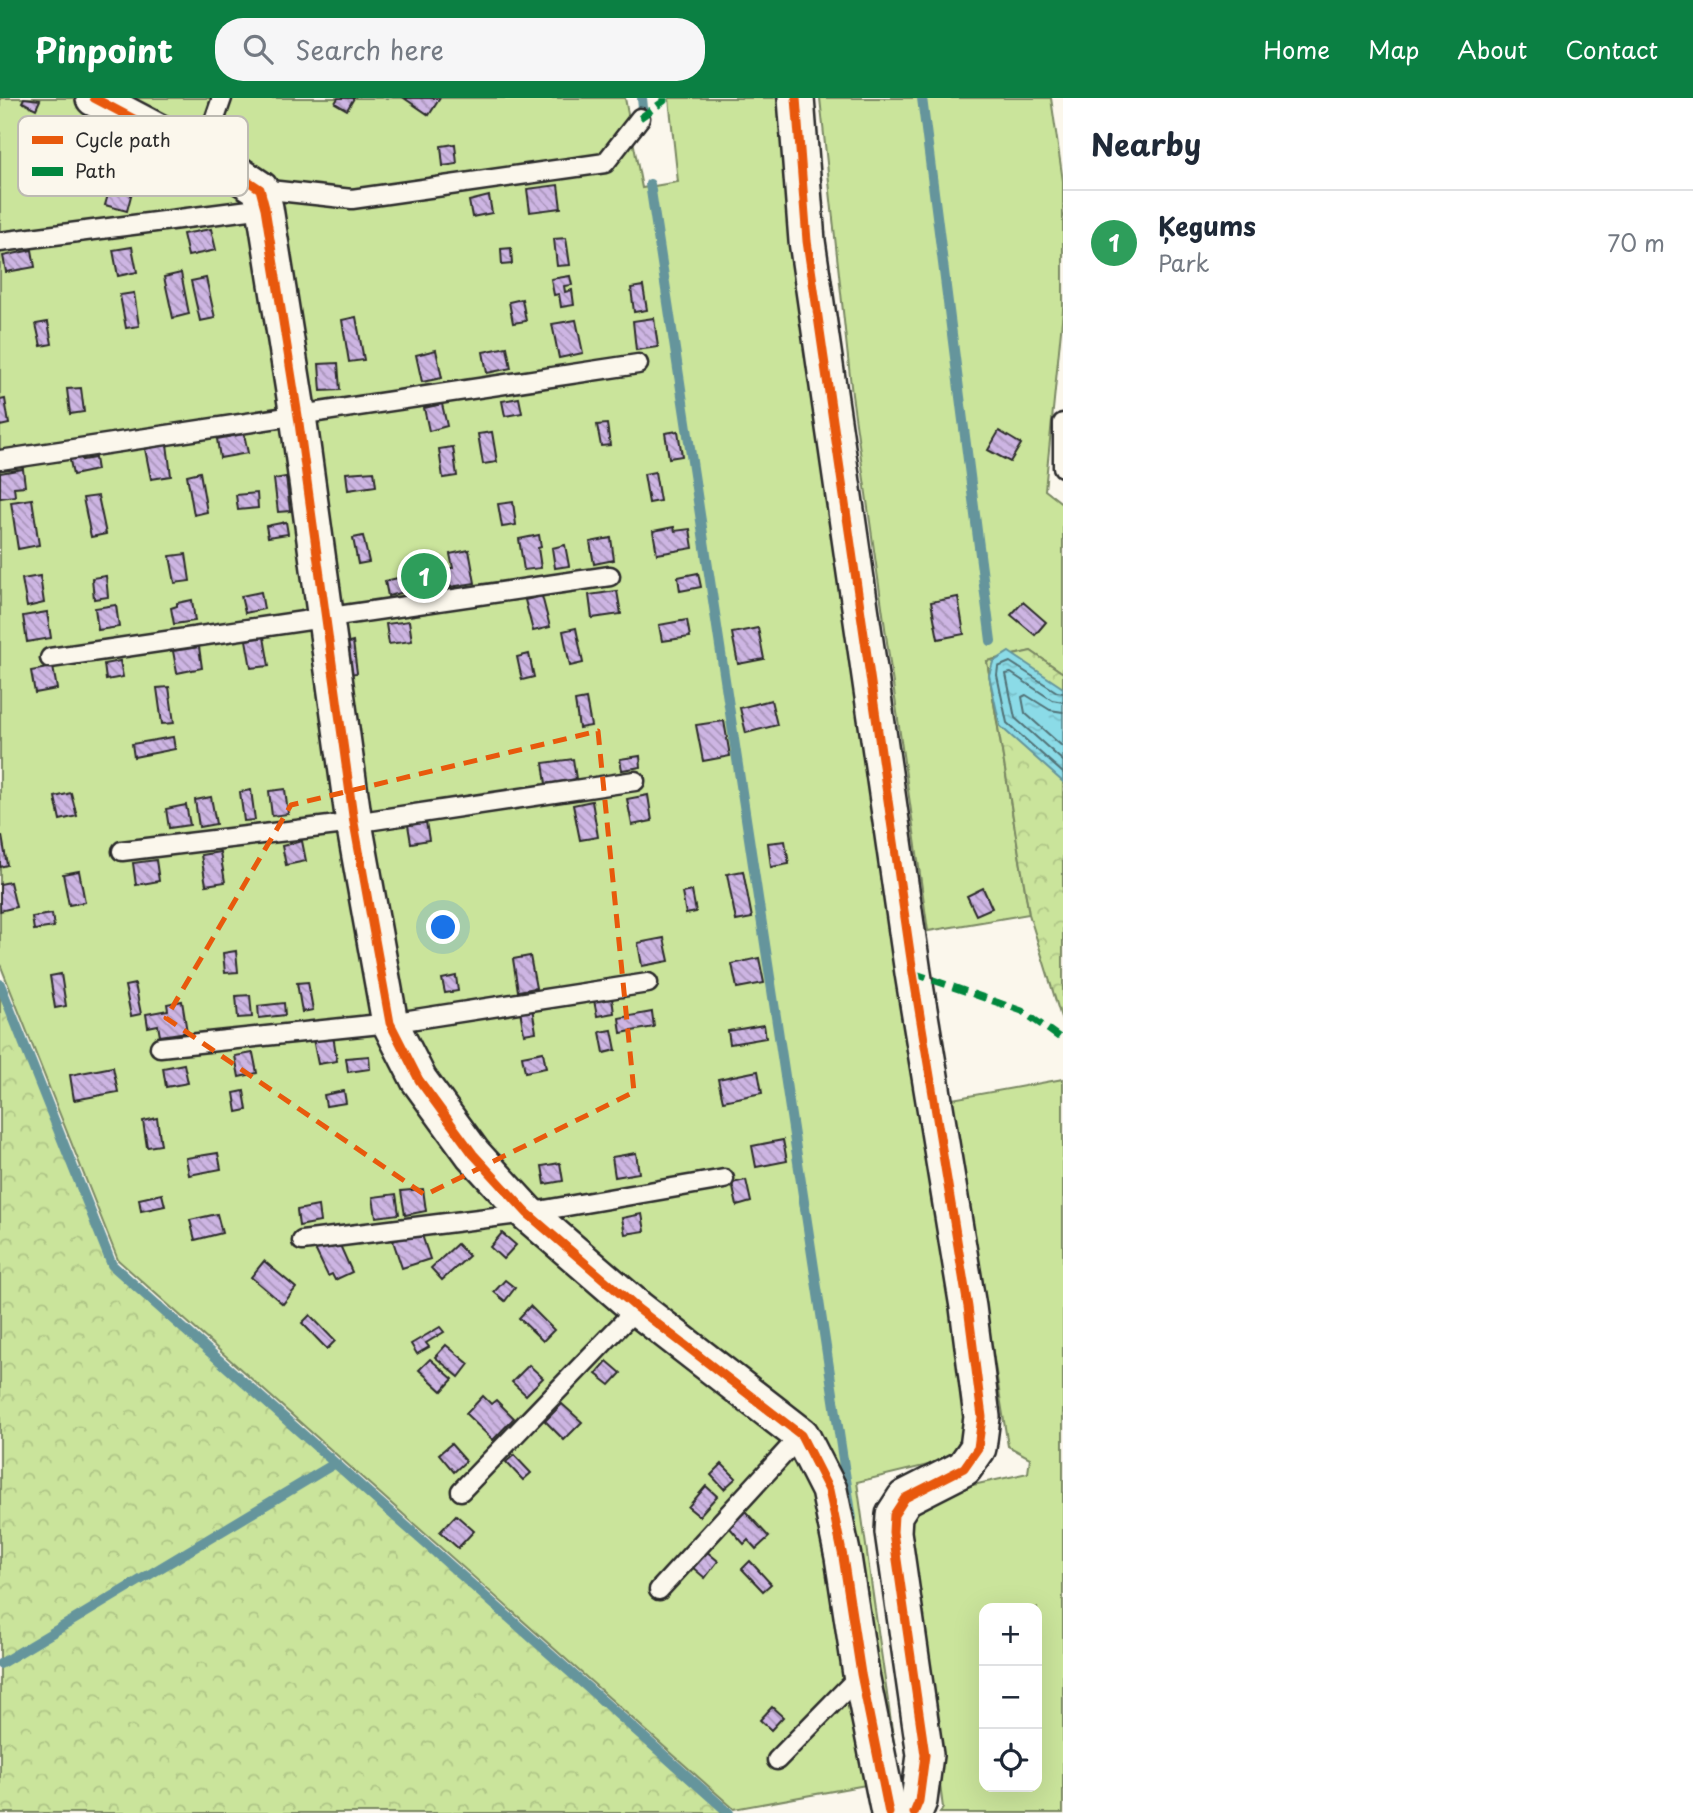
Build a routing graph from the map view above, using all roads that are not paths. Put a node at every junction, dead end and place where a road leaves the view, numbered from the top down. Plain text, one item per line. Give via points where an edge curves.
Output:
1 (94, 98) edge
2 (222, 98) edge
3 (796, 98) edge
4 (128, 116) edge
5 (216, 116) edge
6 (640, 118) dead end
7 (248, 185) edge
8 (263, 199) junction
9 (0, 242) edge
10 (638, 364) dead end
11 (298, 416) junction
12 (1063, 423) edge
13 (0, 460) edge
14 (1063, 467) edge
15 (610, 576) dead end
16 (327, 619) junction
17 (50, 658) dead end
18 (635, 780) dead end
19 (355, 823) junction
20 (122, 851) dead end
21 (648, 982) dead end
22 (390, 1023) junction
23 (160, 1047) dead end
24 (723, 1179) dead end
25 (527, 1213) junction
26 (302, 1241) dead end
27 (637, 1308) junction
28 (801, 1435) junction
29 (461, 1491) dead end
30 (659, 1590) dead end
31 (861, 1674) junction
32 (778, 1760) dead end
33 (889, 1813) edge
34 (914, 1813) edge

1 - 4 street
2 - 5 lane
3 - 34 street via 809,255 982,1417 978,1448 964,1468 905,1498 894,1515 925,1755
6 - 8 lane via 605,163 352,199
7 - 8 street
8 - 9 lane
8 - 11 street
10 - 11 lane
11 - 13 lane
11 - 16 street
12 - 14 lane
15 - 16 lane
16 - 17 lane
16 - 19 street
18 - 19 lane
19 - 20 lane
19 - 22 street
21 - 22 lane
22 - 23 lane
22 - 25 street via 419,1080 473,1154
24 - 25 lane
25 - 26 lane
25 - 27 street
27 - 28 street
27 - 29 lane
28 - 30 lane
28 - 31 street via 828,1490
31 - 32 lane
31 - 33 street

